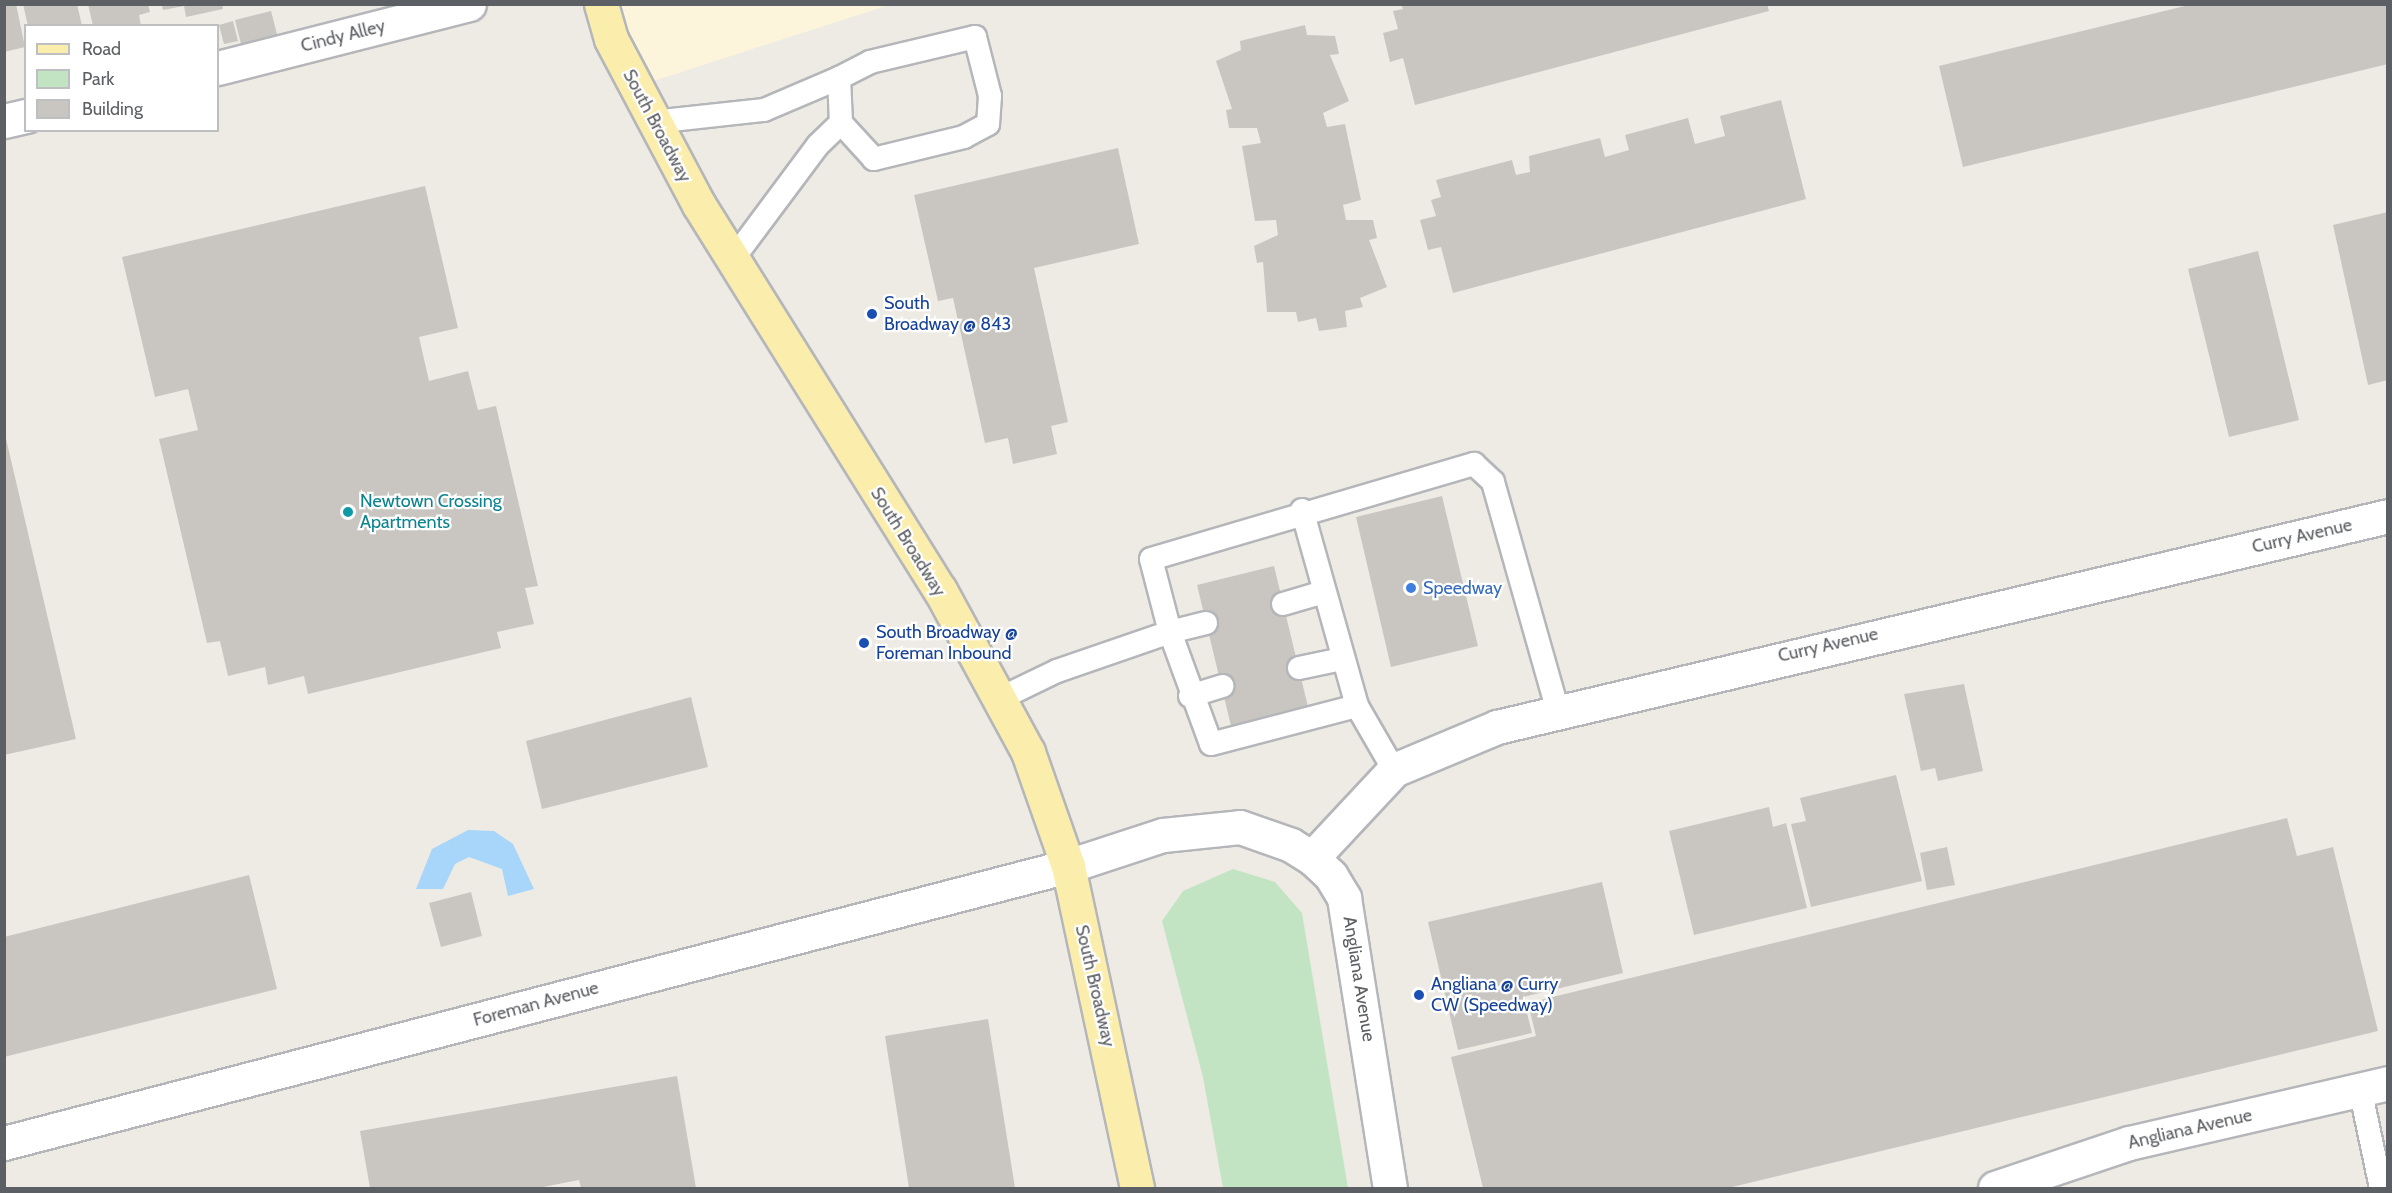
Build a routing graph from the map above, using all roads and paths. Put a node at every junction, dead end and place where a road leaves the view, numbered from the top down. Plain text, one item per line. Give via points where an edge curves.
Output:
1 (469, 4) edge
2 (601, 4) edge
3 (219, 68) edge
4 (839, 78) junction
5 (24, 116) edge
6 (4, 121) edge
7 (653, 122) junction
8 (841, 123) junction
9 (733, 259) junction
10 (1302, 510) junction
11 (2388, 516) edge
12 (1324, 592) junction
13 (1283, 604) dead end
14 (1206, 623) dead end
15 (1170, 632) junction
16 (1342, 659) junction
17 (1299, 668) dead end
18 (1222, 686) dead end
19 (1190, 696) junction
20 (999, 699) junction
21 (1358, 706) junction
22 (1558, 711) junction
23 (1394, 770) junction
24 (1312, 858) junction
25 (1068, 866) junction
26 (2374, 1086) edge
27 (4, 1143) edge
28 (1137, 1188) edge
29 (1390, 1188) edge
30 (1995, 1188) edge
31 (2381, 1188) edge

1 - 3 street, Cindy Alley
2 - 7 main road, South Broadway via 611,39
4 - 7 lane via 764,110
4 - 8 lane
4 - 8 lane via 870,62 975,37 990,96 988,123 964,137 874,159
5 - 6 street
7 - 9 main road, South Broadway
8 - 9 lane via 818,145
9 - 20 main road, South Broadway via 940,590
10 - 12 lane
10 - 15 lane via 1151,559
10 - 22 lane via 1474,464 1493,482
11 - 22 street, Curry Avenue
12 - 13 lane
12 - 16 lane
14 - 15 lane
15 - 19 lane
15 - 20 lane via 1057,671
16 - 17 lane
16 - 21 lane
18 - 19 lane
19 - 21 lane via 1211,744
20 - 25 main road, South Broadway via 1028,753
21 - 23 lane
22 - 23 street, Curry Avenue via 1497,727
23 - 24 street, Curry Avenue
24 - 25 street, Angliana Avenue via 1291,844 1240,826 1162,835
24 - 29 street, Angliana Avenue via 1331,876 1352,924
25 - 27 street, Foreman Avenue
25 - 28 main road, South Broadway
26 - 30 street, Angliana Avenue via 2129,1143
26 - 31 lane

